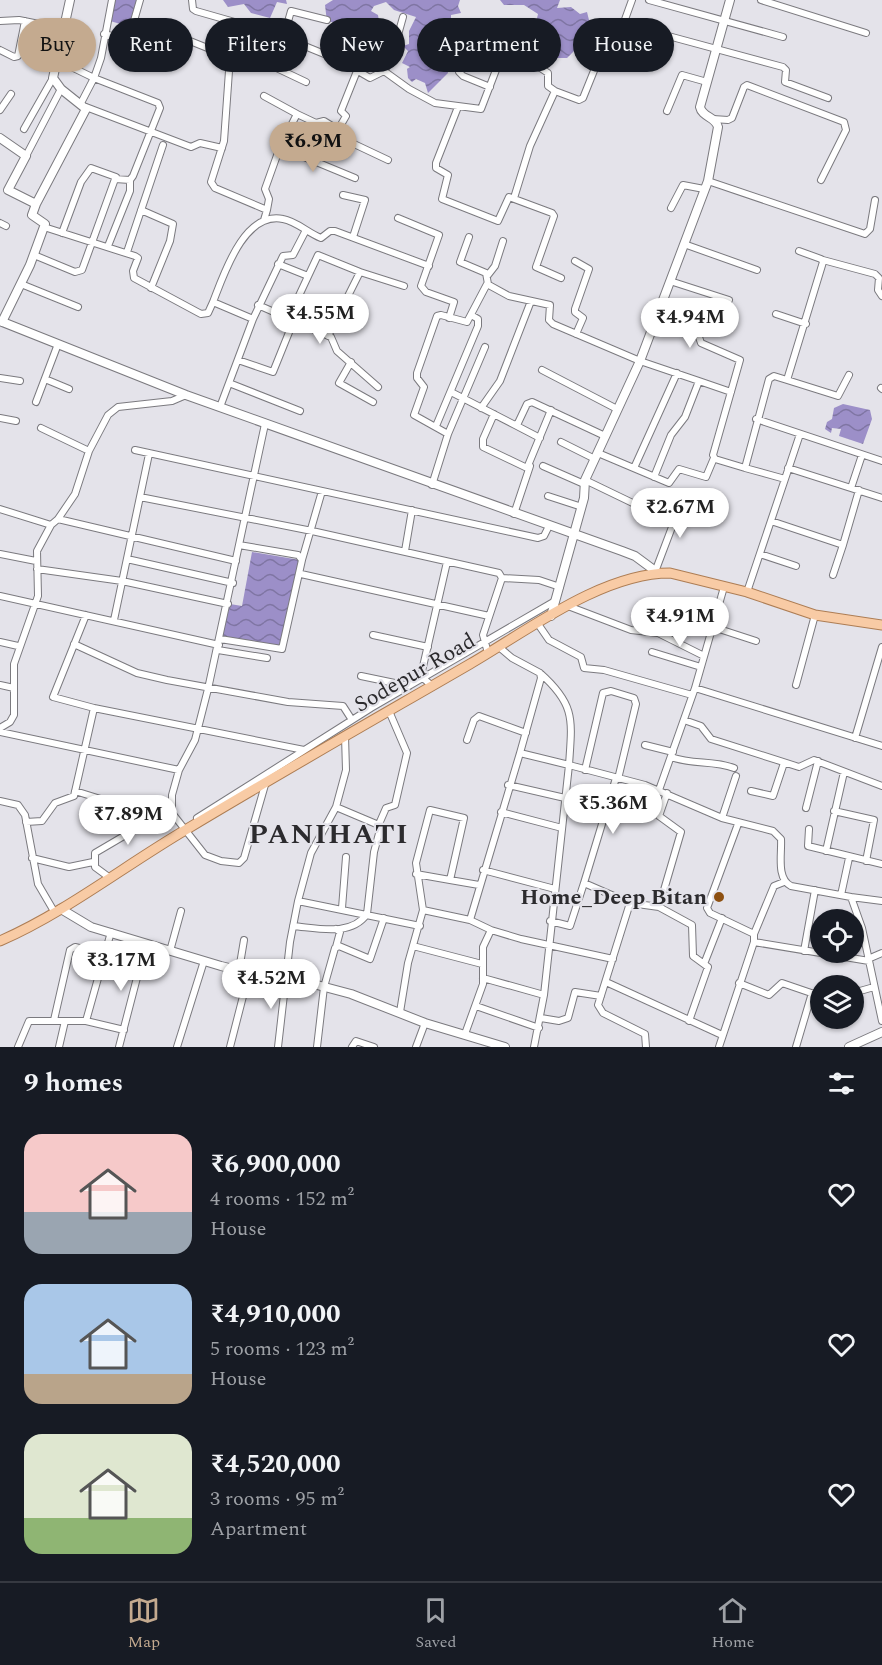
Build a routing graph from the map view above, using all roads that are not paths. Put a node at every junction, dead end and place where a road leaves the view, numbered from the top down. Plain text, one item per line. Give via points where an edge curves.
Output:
1 (70, 0) edge
2 (112, 0) edge
3 (140, 0) edge
4 (192, 0) edge
5 (630, 0) edge
6 (649, 0) edge
7 (730, 0) edge
8 (762, 0) edge
9 (794, 0) edge
10 (792, 9) junction
11 (66, 18) edge
12 (135, 18) edge
13 (219, 18) edge
14 (289, 18) edge
15 (320, 18) edge
16 (626, 18) edge
17 (0, 21) edge
18 (18, 21) edge
19 (723, 22) junction
20 (866, 33) dead end
21 (104, 34) junction
22 (108, 35) edge
23 (783, 37) dead end
24 (674, 38) edge
25 (716, 49) junction
26 (0, 50) edge
27 (18, 56) edge
28 (54, 72) edge
29 (82, 72) edge
30 (230, 72) edge
31 (284, 72) edge
32 (357, 72) edge
33 (359, 72) edge
34 (382, 72) edge
35 (386, 72) edge
36 (459, 72) edge
37 (496, 72) edge
38 (546, 72) edge
39 (593, 72) edge
40 (53, 78) junction
41 (94, 78) junction
42 (306, 82) dead end
43 (707, 82) junction
44 (490, 87) junction
45 (61, 89) junction
46 (555, 91) junction
47 (11, 94) dead end
48 (264, 96) dead end
49 (828, 98) dead end
50 (84, 105) junction
51 (458, 107) junction
52 (0, 110) edge
53 (667, 111) dead end
54 (297, 114) junction
55 (713, 118) junction
56 (24, 129) dead end
57 (337, 129) junction
58 (151, 130) junction
59 (1, 143) edge
60 (163, 145) dead end
61 (280, 147) junction
62 (222, 148) junction
63 (26, 156) junction
64 (387, 159) dead end
65 (116, 177) junction
66 (355, 178) dead end
67 (130, 180) junction
68 (820, 180) dead end
69 (706, 185) junction
70 (4, 189) edge
71 (342, 195) dead end
72 (514, 198) junction
73 (875, 200) dead end
74 (36, 204) junction
75 (671, 208) dead end
76 (141, 210) junction
77 (267, 210) junction
78 (398, 218) dead end
79 (264, 220) junction
80 (44, 227) junction
81 (306, 230) junction
82 (62, 233) junction
83 (352, 237) junction
84 (469, 237) dead end
85 (503, 241) dead end
86 (93, 242) junction
87 (684, 244) junction
88 (108, 246) junction
89 (799, 251) dead end
90 (127, 252) junction
91 (34, 255) junction
92 (823, 260) junction
93 (575, 261) dead end
94 (278, 264) junction
95 (429, 266) junction
96 (757, 270) dead end
97 (360, 272) junction
98 (488, 275) junction
99 (308, 276) junction
100 (561, 278) dead end
101 (670, 281) junction
102 (21, 284) junction
103 (488, 284) junction
104 (404, 286) dead end
105 (151, 288) junction
106 (882, 296) edge
107 (729, 300) dead end
108 (531, 301) junction
109 (213, 302) junction
110 (258, 305) junction
111 (78, 307) dead end
112 (776, 314) dead end
113 (471, 315) junction
114 (657, 317) junction
115 (449, 318) junction
116 (252, 319) junction
117 (292, 319) junction
118 (1, 322) edge
119 (806, 324) junction
120 (576, 334) junction
121 (328, 336) junction
122 (58, 344) junction
123 (485, 347) dead end
124 (238, 360) junction
125 (640, 361) junction
126 (351, 362) junction
127 (542, 370) dead end
128 (677, 373) junction
129 (849, 375) dead end
130 (0, 378) edge
131 (45, 379) junction
132 (787, 380) junction
133 (20, 381) dead end
134 (699, 381) junction
135 (229, 383) junction
136 (378, 387) dead end
137 (69, 389) dead end
138 (451, 392) junction
139 (731, 392) junction
140 (186, 395) junction
141 (465, 399) junction
142 (36, 402) dead end
143 (373, 402) dead end
144 (220, 407) junction
145 (481, 408) junction
146 (617, 409) junction
147 (551, 410) junction
148 (300, 411) dead end
149 (494, 414) junction
150 (0, 418) edge
151 (756, 419) junction
152 (16, 421) dead end
153 (265, 424) junction
154 (515, 425) junction
155 (436, 426) junction
156 (41, 428) dead end
157 (448, 434) junction
158 (800, 434) junction
159 (605, 436) junction
160 (540, 438) junction
161 (561, 442) dead end
162 (135, 450) dead end
163 (89, 451) junction
164 (149, 454) junction
165 (862, 455) junction
166 (596, 456) junction
167 (714, 458) junction
168 (882, 461) edge
169 (531, 464) junction
170 (543, 466) dead end
171 (634, 468) junction
172 (745, 468) junction
173 (788, 468) junction
174 (253, 476) junction
175 (654, 477) junction
176 (785, 479) junction
177 (585, 482) junction
178 (432, 485) junction
179 (851, 488) junction
180 (859, 490) junction
181 (322, 491) junction
182 (140, 496) junction
183 (548, 496) dead end
184 (682, 498) dead end
185 (882, 498) edge
186 (582, 507) junction
187 (641, 507) dead end
188 (0, 509) edge
189 (412, 510) junction
190 (514, 513) junction
191 (243, 518) junction
192 (58, 519) junction
193 (771, 521) junction
194 (51, 525) junction
195 (549, 526) junction
196 (312, 531) junction
197 (574, 534) junction
198 (132, 538) junction
199 (843, 545) junction
200 (239, 546) junction
201 (405, 551) junction
202 (0, 554) edge
203 (760, 555) junction
204 (127, 559) junction
205 (302, 560) junction
206 (36, 561) junction
207 (236, 561) junction
208 (447, 562) junction
209 (796, 566) dead end
210 (37, 569) junction
211 (656, 572) junction
212 (301, 574) junction
213 (833, 575) dead end
214 (502, 578) junction
215 (122, 581) junction
216 (232, 583) junction
217 (560, 587) junction
218 (724, 587) junction
219 (747, 592) junction
220 (0, 596) edge
221 (555, 601) junction
222 (35, 604) junction
223 (228, 604) junction
224 (438, 604) junction
225 (568, 606) junction
226 (86, 615) junction
227 (815, 615) junction
228 (489, 616) junction
229 (551, 616) junction
230 (114, 621) junction
231 (538, 624) junction
232 (882, 625) edge
233 (713, 627) junction
234 (373, 635) dead end
235 (756, 641) dead end
236 (0, 642) edge
237 (74, 644) junction
238 (219, 645) junction
239 (18, 646) junction
240 (428, 646) junction
241 (500, 646) junction
242 (882, 647) edge
243 (486, 649) junction
244 (652, 652) dead end
245 (704, 656) junction
246 (267, 658) dead end
247 (701, 667) junction
248 (540, 673) junction
249 (361, 676) dead end
250 (423, 678) junction
251 (0, 685) edge
252 (796, 685) dead end
253 (410, 686) junction
254 (432, 686) junction
255 (14, 688) junction
256 (695, 688) junction
257 (208, 689) junction
258 (692, 695) junction
259 (94, 708) junction
260 (389, 711) junction
261 (352, 720) junction
262 (684, 720) junction
263 (0, 730) edge
264 (198, 730) junction
265 (526, 733) junction
266 (345, 736) junction
267 (855, 738) junction
268 (467, 740) dead end
269 (645, 745) dead end
270 (882, 746) edge
271 (84, 750) junction
272 (302, 750) junction
273 (316, 753) junction
274 (520, 753) junction
275 (672, 754) junction
276 (818, 761) junction
277 (784, 762) junction
278 (569, 765) junction
279 (734, 768) dead end
280 (179, 770) junction
281 (585, 770) junction
282 (844, 772) junction
283 (736, 776) dead end
284 (617, 779) junction
285 (265, 785) junction
286 (508, 785) junction
287 (882, 786) edge
288 (659, 790) junction
289 (75, 791) junction
290 (752, 791) dead end
291 (667, 793) junction
292 (565, 798) junction
293 (0, 801) edge
294 (336, 807) junction
295 (807, 808) dead end
296 (501, 812) junction
297 (834, 812) junction
298 (172, 813) junction
299 (155, 816) junction
300 (722, 818) junction
301 (26, 822) junction
302 (379, 824) junction
303 (738, 824) junction
304 (185, 828) junction
305 (562, 828) junction
306 (809, 829) dead end
307 (826, 851) junction
308 (346, 857) dead end
309 (32, 858) junction
310 (849, 858) junction
311 (866, 861) junction
312 (93, 862) junction
313 (882, 864) edge
314 (483, 870) junction
315 (416, 874) junction
316 (110, 878) junction
317 (450, 880) junction
318 (784, 882) junction
319 (584, 883) junction
320 (479, 885) junction
321 (555, 889) junction
322 (815, 890) junction
323 (841, 895) junction
324 (852, 897) junction
325 (298, 901) junction
326 (882, 901) edge
327 (630, 903) junction
328 (659, 907) junction
329 (342, 908) junction
330 (423, 910) junction
331 (58, 911) junction
332 (182, 912) dead end
333 (367, 914) junction
334 (384, 918) junction
335 (722, 918) junction
336 (470, 920) junction
337 (550, 921) junction
338 (293, 926) junction
339 (420, 926) junction
340 (336, 929) junction
341 (491, 930) junction
342 (111, 932) junction
343 (754, 934) junction
344 (244, 940) dead end
345 (0, 942) edge
346 (754, 942) junction
347 (146, 943) junction
348 (549, 945) junction
349 (336, 946) junction
350 (413, 946) junction
351 (170, 951) junction
352 (804, 951) junction
353 (882, 953) edge
354 (103, 954) junction
355 (613, 959) junction
356 (868, 960) junction
357 (204, 961) junction
358 (482, 964) junction
359 (704, 964) junction
360 (239, 970) junction
361 (249, 973) junction
362 (287, 977) junction
363 (483, 978) junction
364 (606, 982) junction
365 (739, 983) junction
366 (324, 987) junction
367 (874, 987) junction
368 (864, 991) edge
369 (810, 992) edge
370 (544, 995) junction
371 (601, 996) junction
372 (810, 1000) edge
373 (476, 1006) junction
374 (400, 1012) junction
375 (541, 1018) junction
376 (54, 1020) junction
377 (689, 1020) junction
378 (65, 1021) junction
379 (86, 1021) junction
380 (882, 1021) edge
381 (425, 1023) junction
382 (539, 1028) junction
383 (124, 1030) junction
384 (882, 1032) edge
385 (465, 1034) junction
386 (722, 1035) junction
387 (18, 1047) edge
388 (59, 1047) edge
389 (119, 1047) edge
390 (177, 1047) edge
391 (230, 1047) edge
392 (278, 1047) edge
393 (317, 1047) edge
394 (352, 1047) edge
395 (374, 1047) edge
396 (416, 1047) edge
397 (505, 1047) edge
398 (534, 1047) edge
399 (646, 1047) edge
400 (719, 1047) edge
401 (796, 1047) edge
402 (849, 1047) edge

1 - 11 street
2 - 21 street
3 - 12 street
4 - 13 street via 193,9
5 - 16 street
6 - 19 street
7 - 19 street
8 - 10 street
9 - 10 street
10 - 20 street
14 - 15 street via 291,11
17 - 18 street
19 - 23 street
19 - 25 street
21 - 22 street
21 - 41 street
24 - 25 street
25 - 43 street
25 - 49 street via 783,67 785,82
26 - 27 street
28 - 40 street
29 - 41 street
30 - 62 street
31 - 42 street
32 - 57 street via 341,111 346,117
33 - 34 street via 372,79
35 - 51 street via 428,100
36 - 44 street
37 - 44 street
38 - 46 street via 548,86
39 - 46 street via 582,100
40 - 45 street
40 - 56 street
41 - 50 street
41 - 58 street via 158,104
43 - 53 street via 682,75
43 - 55 street via 700,110
44 - 51 street via 481,109
45 - 50 street
45 - 63 street
46 - 72 street via 530,146
47 - 52 street
48 - 54 street
50 - 58 street
50 - 74 street via 83,120
51 - 72 street via 436,163 436,168 448,175 442,199 498,221 508,198
54 - 57 street
54 - 61 street
55 - 68 street via 732,118 747,85 844,122 846,130
55 - 69 street via 718,133
57 - 64 street via 336,135
58 - 62 street via 191,147 200,143
58 - 67 street
59 - 63 street
60 - 76 street
61 - 66 street
61 - 77 street via 265,189
62 - 77 street via 212,185
63 - 70 street
65 - 67 street
65 - 82 street via 91,168 81,182
65 - 86 street
67 - 88 street via 130,191
69 - 73 street via 865,234 870,229
69 - 75 street via 682,185
69 - 87 street
70 - 74 street
71 - 83 street via 365,200
72 - 100 street via 554,214 536,267
74 - 80 street via 32,215 45,222
76 - 90 street
76 - 105 street via 173,224
77 - 79 street
78 - 95 street via 439,235
79 - 81 street via 286,219
79 - 109 street via 255,224 233,256
80 - 82 street
80 - 91 street
81 - 83 street via 321,238 330,231
81 - 94 street via 293,255 283,255
82 - 86 street
83 - 95 street
84 - 98 street via 460,262
85 - 98 street
86 - 88 street
86 - 91 street via 78,273
87 - 96 street
87 - 101 street
88 - 90 street
89 - 92 street
90 - 105 street via 138,258 134,278
91 - 102 street
92 - 106 street via 878,276
92 - 119 street
93 - 120 street via 590,269 575,309 583,318
94 - 99 street
94 - 110 street
95 - 115 street via 421,288 452,300
97 - 99 street via 320,255
97 - 104 street
97 - 121 street
98 - 103 street
99 - 117 street
101 - 107 street
101 - 114 street
102 - 111 street
102 - 118 street
103 - 108 street via 509,296
103 - 113 street
105 - 109 street via 204,314
108 - 120 street via 550,305 551,323
108 - 145 street via 500,381
109 - 116 street
110 - 116 street
110 - 117 street
112 - 119 street
113 - 115 street via 464,323
113 - 138 street via 479,323
114 - 125 street
114 - 139 street via 697,331 701,343 738,358 740,366
115 - 155 street via 439,315 435,319 417,376 424,387 413,414
116 - 124 street
117 - 121 street
117 - 124 street via 273,372
118 - 122 street
119 - 132 street
120 - 125 street
121 - 126 street
122 - 131 street
122 - 140 street
123 - 141 street
124 - 135 street
125 - 128 street
125 - 146 street
126 - 136 street
126 - 143 street via 339,384
127 - 146 street
128 - 134 street
128 - 171 street
129 - 132 street via 838,396
130 - 133 street
131 - 137 street
131 - 142 street
132 - 151 street via 770,377
134 - 139 street
134 - 175 street via 685,417 670,435
135 - 144 street
135 - 148 street
138 - 141 street
138 - 155 street
139 - 167 street
140 - 144 street
140 - 163 street via 172,401 113,410
141 - 145 street
141 - 157 street
144 - 153 street
145 - 149 street
146 - 159 street
147 - 154 street via 528,403
147 - 159 street
147 - 160 street
149 - 154 street
149 - 169 street via 483,447 522,467
150 - 152 street
151 - 158 street
151 - 172 street
153 - 174 street
153 - 178 street
154 - 160 street
155 - 157 street
156 - 163 street
157 - 178 street
158 - 165 street
158 - 173 street
159 - 166 street
160 - 169 street
161 - 166 street
162 - 164 street
163 - 192 street via 75,494
164 - 174 street
164 - 182 street
165 - 168 street
165 - 179 street
166 - 171 street
166 - 177 street
167 - 172 street
167 - 175 street via 706,477 679,469 671,483
169 - 190 street
170 - 177 street
171 - 175 street
172 - 176 street
173 - 176 street
173 - 179 street
174 - 181 street
174 - 191 street
176 - 193 street
177 - 186 street
177 - 187 street
178 - 190 street
179 - 180 street
180 - 185 street
180 - 199 street
181 - 189 street
181 - 196 street
182 - 191 street
182 - 198 street
183 - 186 street
184 - 211 street
186 - 197 street
188 - 194 street
189 - 195 street via 538,538 544,536
189 - 201 street
190 - 195 street
191 - 196 street
191 - 200 street
192 - 194 street
192 - 198 street
193 - 199 street
193 - 203 street
194 - 206 street via 42,538
195 - 197 street
196 - 201 street
196 - 205 street
197 - 211 street via 635,556
197 - 217 street
198 - 204 street
198 - 207 street
199 - 213 street
200 - 205 street via 298,555
200 - 207 street
201 - 208 street
202 - 206 street
203 - 209 street
203 - 219 street
204 - 215 street
204 - 216 street
205 - 212 street
206 - 210 street
207 - 216 street
208 - 214 street via 499,573
208 - 224 street
210 - 215 street
210 - 222 street
211 - 218 main road, Sodepur Road
211 - 225 main road, Sodepur Road via 610,585
212 - 224 street
212 - 238 street via 282,649
214 - 217 street via 539,580
214 - 228 street
215 - 223 street
215 - 230 street
216 - 223 street
217 - 221 street
218 - 219 main road, Sodepur Road
218 - 233 street
219 - 227 main road, Sodepur Road
220 - 222 street
221 - 229 street
221 - 243 street
222 - 226 street
222 - 239 street
223 - 238 street
224 - 228 street
224 - 240 street
225 - 229 main road, Sodepur Road
225 - 245 street via 631,630 653,632
226 - 230 street
226 - 237 street
227 - 232 main road, Sodepur Road
227 - 252 street
228 - 243 street via 483,635
229 - 231 main road, Sodepur Road
230 - 238 street
231 - 241 main road, Sodepur Road
231 - 258 street via 549,640 581,657 584,668
233 - 235 street
233 - 245 street
234 - 240 street
236 - 239 street
237 - 257 street via 137,673
237 - 259 street via 53,697
238 - 246 street
238 - 257 street
239 - 255 street
240 - 250 street
241 - 243 main road, Sodepur Road
241 - 248 street via 512,658
242 - 267 street
243 - 250 street
243 - 254 main road, Sodepur Road
244 - 247 street
245 - 247 street
247 - 256 street
248 - 265 street via 541,683
248 - 278 street via 558,688 569,710
249 - 253 street
250 - 253 street
250 - 254 street
251 - 255 street
253 - 261 street
254 - 260 main road, Sodepur Road
255 - 263 street via 14,715
256 - 258 street
256 - 267 street
257 - 261 street via 288,702 333,703 344,706
257 - 264 street
258 - 262 street
259 - 264 street
259 - 271 street
260 - 266 main road, Sodepur Road
260 - 302 street via 407,753 395,805 386,808
261 - 272 street
262 - 275 street
262 - 277 street via 701,726 715,741
263 - 271 street
264 - 272 street
264 - 280 street
265 - 268 street via 479,716
265 - 274 street
266 - 273 main road, Sodepur Road
266 - 294 street via 346,770
267 - 270 street
269 - 275 street
271 - 280 street
271 - 289 street
272 - 273 street
272 - 304 street
273 - 285 main road, Sodepur Road
274 - 278 street
274 - 286 street
275 - 279 street via 687,762
275 - 288 street
276 - 277 street via 811,759 802,768
276 - 282 street
276 - 295 street
277 - 290 street via 773,796
278 - 281 street
278 - 292 street
280 - 298 street
281 - 284 street
281 - 284 street via 603,693 634,698 636,704
282 - 287 street
282 - 297 street
283 - 300 street
284 - 288 street
284 - 319 street
285 - 304 main road, Sodepur Road
285 - 304 street via 242,861 221,861 205,855
286 - 292 street
286 - 296 street
288 - 291 street
289 - 299 street
289 - 301 street via 72,799 55,803 42,821
291 - 300 street
291 - 328 street via 659,816 681,832
292 - 305 street
293 - 301 street via 18,805
294 - 302 street
294 - 325 street via 311,854
296 - 305 street
296 - 314 street
297 - 307 street
297 - 311 street via 874,820
298 - 299 street
298 - 304 street
299 - 312 street via 97,849
300 - 303 street
301 - 309 street
302 - 333 street
303 - 318 street via 778,834
303 - 335 street via 707,908
304 - 316 main road, Sodepur Road
305 - 321 street
306 - 307 street via 808,846
307 - 310 street
308 - 329 street
309 - 312 street via 69,867
309 - 331 street via 38,884
310 - 311 street
310 - 323 street
311 - 313 street
312 - 316 street via 98,871
314 - 320 street
314 - 321 street
315 - 317 street
315 - 317 street via 417,853 429,812 435,809 461,816 465,821
315 - 330 street
316 - 331 main road, Sodepur Road
317 - 320 street
318 - 322 street
318 - 343 street via 774,886
319 - 327 street
319 - 337 street via 570,926
320 - 336 street
321 - 337 street
322 - 323 street
322 - 352 street
323 - 324 street
324 - 326 street
324 - 356 street
325 - 329 street
325 - 338 street
327 - 328 street
327 - 355 street
328 - 359 street via 692,925 693,956
329 - 333 street
330 - 336 street
330 - 339 street
331 - 342 street
331 - 345 main road, Sodepur Road
332 - 351 street
333 - 334 street
333 - 340 street via 356,925
334 - 339 street
334 - 349 street via 370,959
335 - 343 street
335 - 359 street
336 - 341 street
337 - 348 street
338 - 340 street
338 - 362 street
339 - 350 street
340 - 349 street via 340,932
341 - 348 street
341 - 358 street via 483,947
342 - 347 street
342 - 354 street
343 - 346 street
344 - 360 street
346 - 352 street
346 - 365 street
347 - 351 street
347 - 383 street
348 - 355 street
348 - 370 street
349 - 366 street
350 - 358 street
350 - 374 street
351 - 357 street
352 - 356 street
353 - 356 street
354 - 376 street via 75,947 70,950
354 - 379 street
355 - 364 street
356 - 367 street
357 - 360 street
357 - 390 street
358 - 363 street
359 - 377 street via 708,970
360 - 361 street
361 - 362 street
361 - 391 street
362 - 366 street
362 - 392 street
363 - 370 street
363 - 373 street
364 - 371 street
364 - 377 street
365 - 369 street via 770,995 782,983
365 - 386 street
366 - 374 street
366 - 393 street
367 - 368 street
367 - 380 street
370 - 375 street
371 - 375 street via 575,992 568,1018
371 - 399 street via 600,1009 645,1034
372 - 401 street
373 - 382 street
373 - 385 street
374 - 381 street
375 - 382 street
376 - 378 street
376 - 387 street via 29,1020
377 - 386 street
378 - 379 street
378 - 388 street
379 - 383 street
381 - 385 street
381 - 396 street
382 - 398 street
383 - 389 street
384 - 402 street
385 - 397 street
386 - 400 street
394 - 395 street via 356,1041

